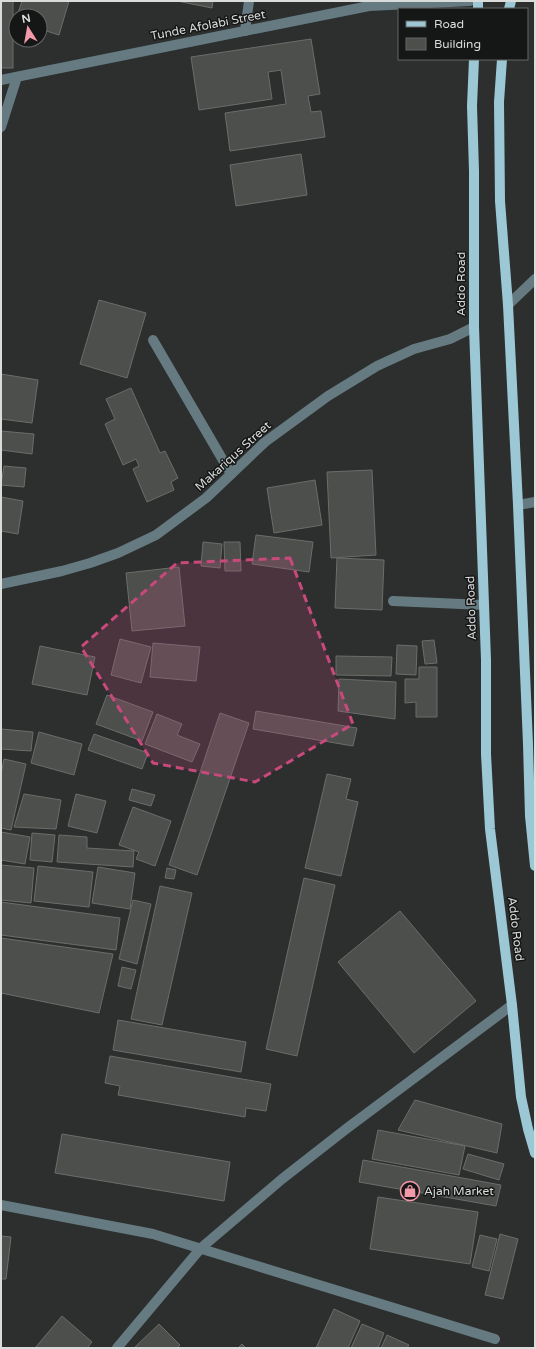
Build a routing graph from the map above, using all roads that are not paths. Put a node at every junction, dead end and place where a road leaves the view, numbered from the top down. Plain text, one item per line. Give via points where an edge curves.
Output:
1 (249, 1) edge
2 (470, 1) edge
3 (246, 31) junction
4 (474, 60) edge
5 (502, 60) edge
6 (16, 77) junction
7 (1, 80) edge
8 (1, 127) edge
9 (535, 279) edge
10 (508, 306) junction
11 (474, 327) junction
12 (153, 340) dead end
13 (230, 474) junction
14 (535, 502) edge
15 (518, 505) junction
16 (1, 584) edge
17 (393, 601) dead end
18 (484, 605) junction
19 (531, 744) edge
20 (535, 866) edge
21 (512, 1004) junction
22 (535, 1153) edge
23 (1, 1205) edge
24 (201, 1248) junction
25 (495, 1339) dead end
26 (117, 1348) edge

1 - 3 street
2 - 3 street, Tunde Afolabi Street via 369,6
3 - 6 street, Tunde Afolabi Street
4 - 11 main road, Addo Road
5 - 10 main road via 499,102 500,201
6 - 7 street, Tunde Afolabi Street
6 - 8 street
9 - 10 street
10 - 15 main road
11 - 13 street, Makariqus Street via 450,339 414,349 376,366 328,396 265,442
11 - 18 main road, Addo Road
12 - 13 street
13 - 16 street, Makariqus Street via 206,498 156,535 90,563
14 - 15 street
15 - 19 main road
17 - 18 street
18 - 21 main road, Addo Road via 490,829
19 - 20 main road via 530,816
21 - 22 main road, Addo Road via 522,1097
21 - 24 street via 282,1179
23 - 24 street via 153,1234
24 - 25 street
24 - 26 street

